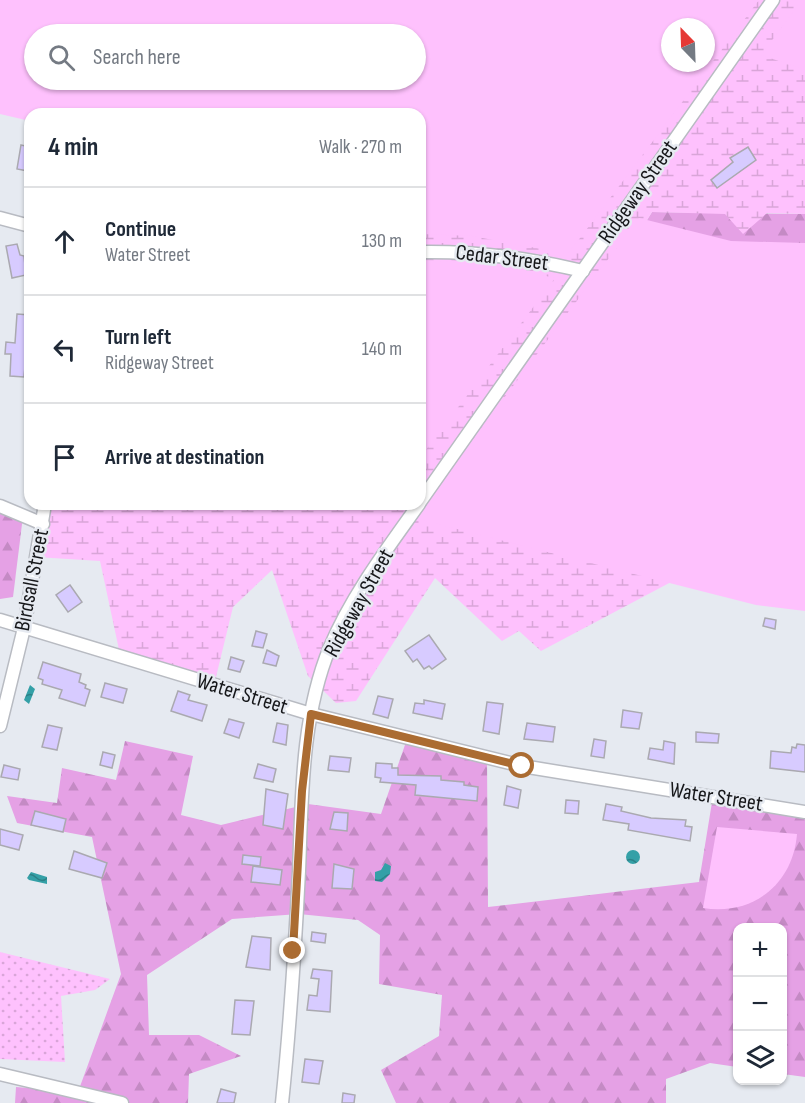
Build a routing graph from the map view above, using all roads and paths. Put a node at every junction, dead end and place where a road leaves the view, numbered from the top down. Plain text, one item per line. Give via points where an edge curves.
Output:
1 (773, 0) edge
2 (0, 218) edge
3 (24, 224) edge
4 (426, 252) edge
5 (583, 271) junction
6 (426, 493) edge
7 (0, 506) edge
8 (44, 510) edge
9 (414, 510) edge
10 (43, 524) junction
11 (0, 620) edge
12 (24, 628) junction
13 (0, 668) edge
14 (14, 669) junction
15 (311, 714) junction
16 (0, 726) edge
17 (805, 812) edge
18 (0, 1074) edge
19 (122, 1103) edge
20 (282, 1103) edge

1 - 5 street, Ridgeway Street
2 - 3 street
4 - 5 street, Cedar Street via 501,255
5 - 6 street, Ridgeway Street
7 - 10 street
8 - 10 street, Birdsall Street
9 - 15 street, Ridgeway Street via 370,573 330,647
10 - 12 street, Birdsall Street
11 - 12 street, Water Street
12 - 14 street, Birdsall Street
12 - 15 street, Water Street
13 - 14 street
14 - 16 street, Birdsall Street
15 - 17 street, Water Street via 522,766
15 - 20 street, Ridgeway Street via 302,791
18 - 19 street

